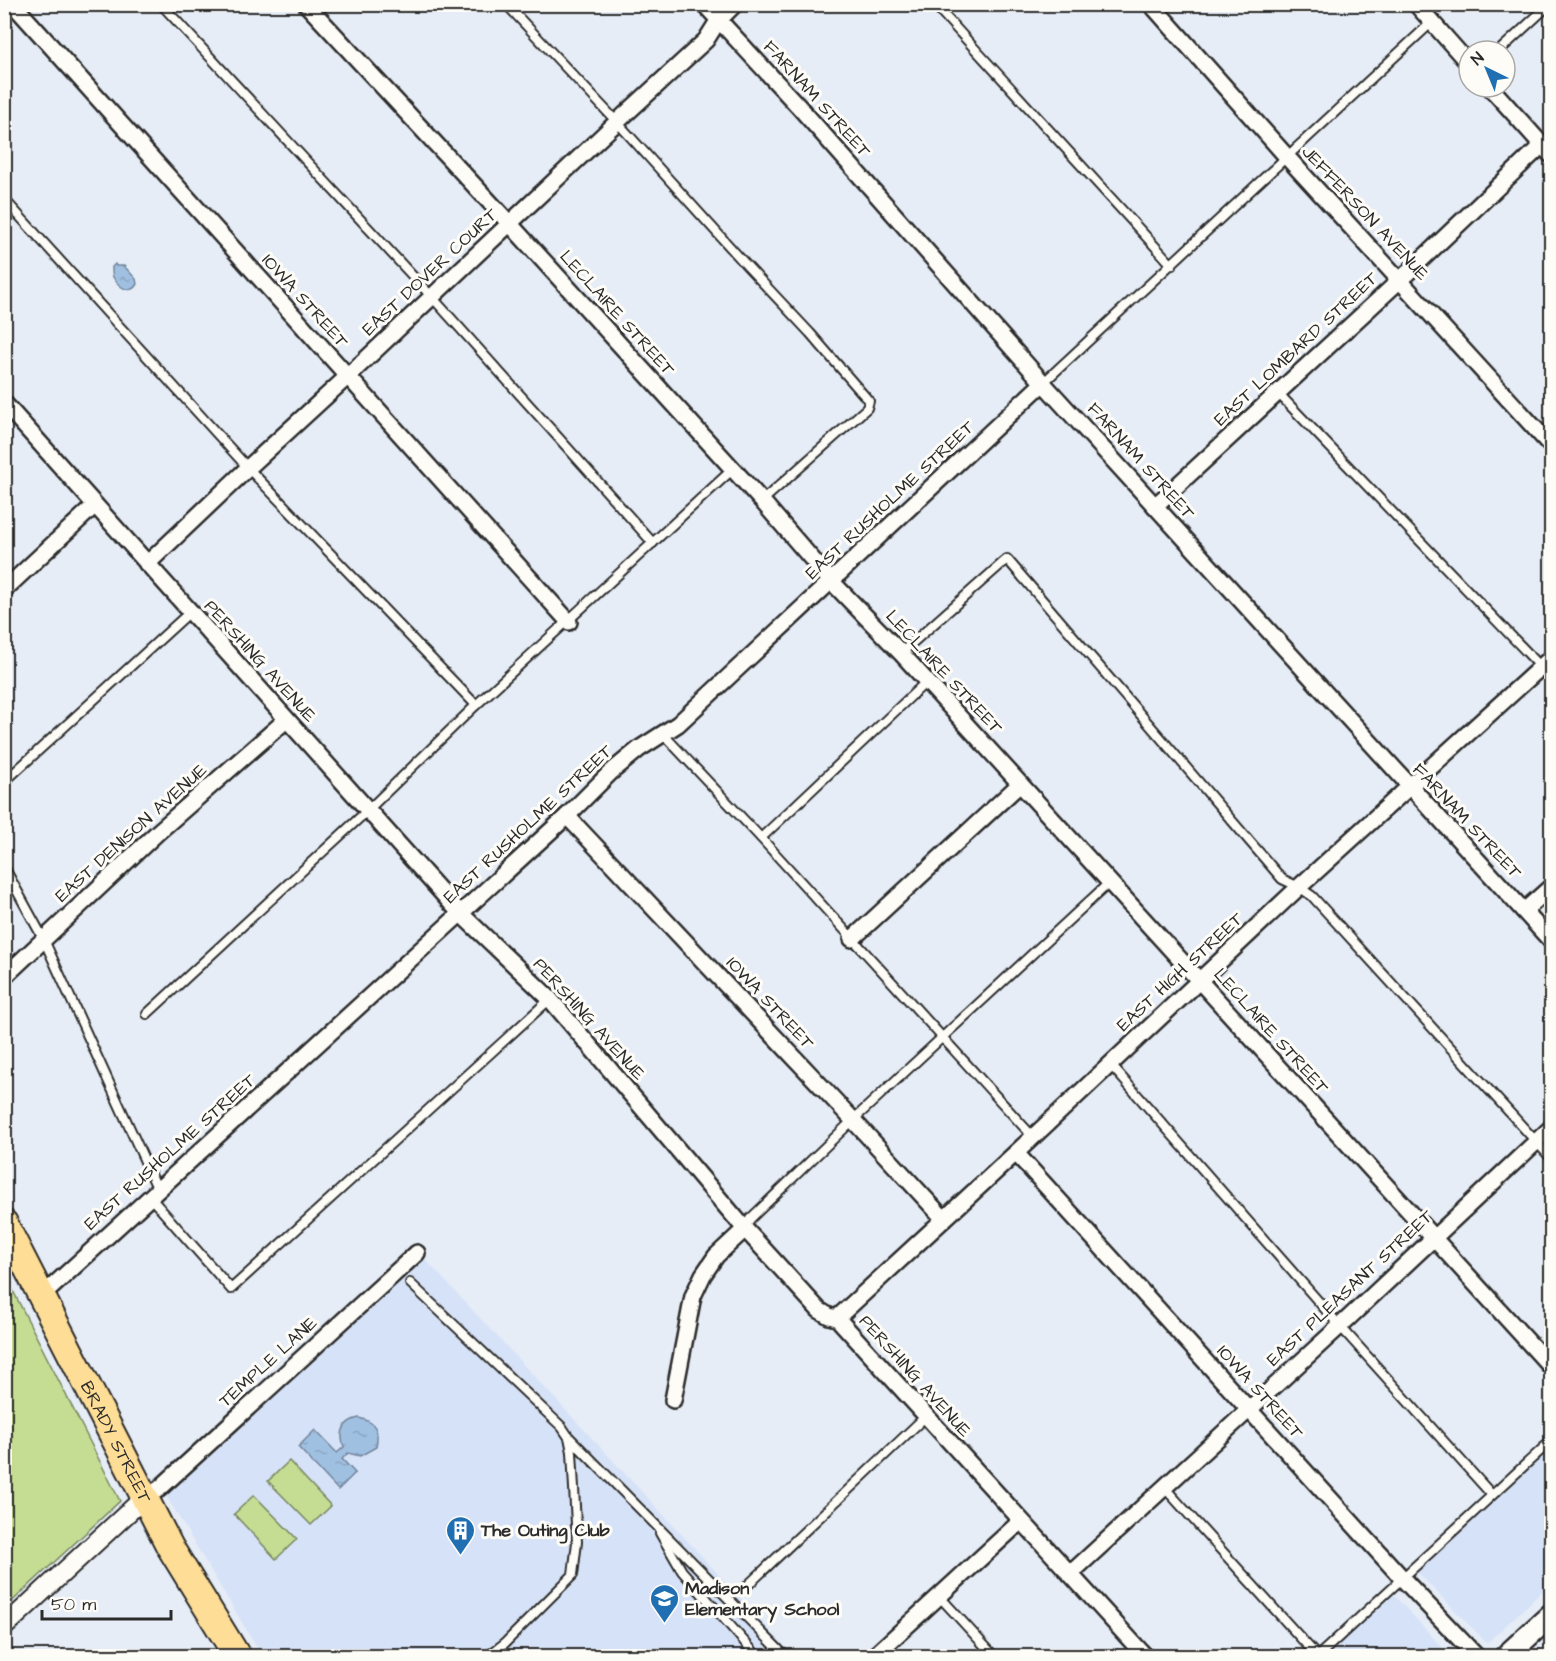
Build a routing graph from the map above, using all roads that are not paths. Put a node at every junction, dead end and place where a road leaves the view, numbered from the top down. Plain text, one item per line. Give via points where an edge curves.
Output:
1 (13, 4) edge
2 (161, 4) edge
3 (306, 4) edge
4 (506, 4) edge
5 (704, 4) edge
6 (735, 4) edge
7 (934, 4) edge
8 (1151, 4) edge
9 (1416, 4) edge
10 (1550, 4) edge
11 (718, 21) junction
12 (1432, 22) junction
13 (1512, 39) edge
14 (1457, 50) edge
15 (1501, 99) edge
16 (617, 122) junction
17 (1547, 151) edge
18 (1287, 157) junction
19 (4, 199) edge
20 (510, 224) junction
21 (1172, 264) junction
22 (1400, 280) junction
23 (432, 297) junction
24 (347, 377) junction
25 (1043, 383) junction
26 (1278, 393) junction
27 (6, 407) edge
28 (1551, 447) edge
29 (248, 468) junction
30 (733, 469) junction
31 (762, 501) junction
32 (95, 505) junction
33 (1155, 506) junction
34 (653, 543) junction
35 (147, 564) junction
36 (831, 581) junction
37 (4, 590) edge
38 (190, 612) junction
39 (569, 622) junction
40 (901, 653) junction
41 (1546, 662) edge
42 (926, 682) junction
43 (476, 705) junction
44 (286, 720) junction
45 (663, 734) junction
46 (4, 782) edge
47 (1020, 784) junction
48 (1408, 786) junction
49 (368, 810) junction
50 (567, 816) junction
51 (761, 838) junction
52 (4, 867) edge
53 (1110, 882) junction
54 (1551, 886) edge
55 (1299, 887) junction
56 (1524, 911) junction
57 (460, 913) junction
58 (852, 939) junction
59 (44, 940) junction
60 (1551, 942) edge
61 (4, 976) edge
62 (1199, 981) junction
63 (550, 999) junction
64 (147, 1014) dead end
65 (942, 1037) junction
66 (1110, 1064) junction
67 (853, 1120) junction
68 (1551, 1127) edge
69 (1033, 1137) junction
70 (1536, 1142) junction
71 (1016, 1153) junction
72 (1551, 1159) edge
73 (154, 1194) junction
74 (944, 1219) junction
75 (4, 1223) edge
76 (745, 1229) junction
77 (1433, 1238) junction
78 (417, 1253) dead end
79 (410, 1283) dead end
80 (42, 1296) junction
81 (837, 1318) junction
82 (1340, 1326) junction
83 (1551, 1368) edge
84 (673, 1400) dead end
85 (1248, 1408) junction
86 (926, 1416) junction
87 (568, 1436) junction
88 (1551, 1440) edge
89 (1164, 1487) junction
90 (1492, 1496) junction
91 (144, 1497) junction
92 (1021, 1521) junction
93 (655, 1524) junction
94 (1070, 1574) junction
95 (1402, 1578) junction
96 (748, 1585) dead end
97 (940, 1597) junction
98 (1551, 1614) edge
99 (4, 1627) edge
100 (237, 1656) edge
101 (488, 1656) edge
102 (758, 1656) edge
103 (785, 1656) edge
104 (874, 1656) edge
105 (994, 1656) edge
106 (1145, 1656) edge
107 (1318, 1656) edge
108 (1476, 1656) edge
109 (1506, 1656) edge

1 - 24 street, IOWA STREET
2 - 23 lane
3 - 20 street, LECLAIRE STREET
4 - 16 lane
5 - 11 street, FARNAM STREET
6 - 11 street, EAST DOVER COURT
7 - 21 lane
8 - 18 street, JEFFERSON AVENUE
9 - 12 street
10 - 13 lane
11 - 16 street, EAST DOVER COURT via 706,40
11 - 25 street, FARNAM STREET
12 - 14 street
12 - 18 lane
15 - 17 street
16 - 20 street, EAST DOVER COURT
16 - 31 lane via 869,401 867,408
17 - 22 street, EAST LOMBARD STREET
18 - 21 lane
18 - 22 street, JEFFERSON AVENUE
19 - 29 lane
20 - 23 street, EAST DOVER COURT
20 - 30 street, LECLAIRE STREET
21 - 25 lane
22 - 26 street, EAST LOMBARD STREET
22 - 28 street, JEFFERSON AVENUE
23 - 24 street, EAST DOVER COURT
23 - 34 lane
24 - 29 street, EAST DOVER COURT
24 - 39 street, IOWA STREET
25 - 33 street, FARNAM STREET
25 - 36 street, EAST RUSHOLME STREET
26 - 33 street, EAST LOMBARD STREET
26 - 41 lane
27 - 32 street, PERSHING AVENUE
29 - 35 street, EAST DOVER COURT
29 - 43 lane
30 - 31 street, LECLAIRE STREET
30 - 34 lane
31 - 36 street, LECLAIRE STREET
32 - 35 street, PERSHING AVENUE
32 - 37 street
33 - 48 street, FARNAM STREET
34 - 39 lane
35 - 38 street, PERSHING AVENUE
36 - 40 street, LECLAIRE STREET
36 - 45 street, EAST RUSHOLME STREET
38 - 44 street, PERSHING AVENUE
38 - 46 lane
39 - 43 lane
40 - 42 street, LECLAIRE STREET
40 - 55 lane via 1007,559 1282,879
41 - 48 street, EAST HIGH STREET
42 - 47 street, LECLAIRE STREET
42 - 51 lane
43 - 49 lane
44 - 49 street, PERSHING AVENUE
44 - 59 street, EAST DENISON AVENUE via 158,832
45 - 50 street, EAST RUSHOLME STREET via 611,772
45 - 51 lane
47 - 53 street, LECLAIRE STREET
47 - 58 street
48 - 55 street, EAST HIGH STREET
48 - 56 street, FARNAM STREET
49 - 57 street, PERSHING AVENUE
49 - 64 lane
50 - 57 street, EAST RUSHOLME STREET
50 - 67 street, IOWA STREET
51 - 58 lane
52 - 59 lane
53 - 62 street, LECLAIRE STREET
53 - 65 lane
54 - 56 street
55 - 62 street, EAST HIGH STREET
55 - 70 lane via 1320,904
56 - 60 street, FARNAM STREET
57 - 63 street, PERSHING AVENUE
57 - 73 street, EAST RUSHOLME STREET
58 - 65 lane
59 - 61 street, EAST DENISON AVENUE
59 - 73 lane
62 - 66 street, EAST HIGH STREET
62 - 77 street, LECLAIRE STREET
63 - 73 lane via 231,1288
63 - 76 street, PERSHING AVENUE
65 - 67 lane
65 - 69 lane
66 - 69 street, EAST HIGH STREET
66 - 82 lane
67 - 74 street, IOWA STREET
67 - 76 lane via 750,1219
68 - 70 street, EAST PLEASANT STREET
69 - 71 street, EAST HIGH STREET
70 - 72 lane
70 - 77 street, EAST PLEASANT STREET
71 - 74 street, EAST HIGH STREET
71 - 85 street, IOWA STREET
73 - 80 street, EAST RUSHOLME STREET
74 - 81 street, EAST HIGH STREET
75 - 80 highway, BRADY STREET
76 - 81 street, PERSHING AVENUE via 819,1310
76 - 84 street via 716,1256 693,1296
77 - 82 street, EAST PLEASANT STREET
77 - 83 street, LECLAIRE STREET
78 - 91 street, TEMPLE LANE via 159,1489
79 - 87 lane
80 - 91 highway, BRADY STREET
81 - 86 street, PERSHING AVENUE
82 - 85 street, EAST PLEASANT STREET
82 - 90 lane
85 - 89 street, EAST PLEASANT STREET
85 - 95 street, IOWA STREET
86 - 92 street, PERSHING AVENUE
86 - 96 lane
87 - 93 lane
87 - 101 lane via 577,1542 573,1575
88 - 90 lane
89 - 94 street, EAST PLEASANT STREET
89 - 107 lane
90 - 95 lane
91 - 99 street
91 - 100 highway, BRADY STREET
92 - 94 street, PERSHING AVENUE
92 - 97 street
93 - 102 lane via 682,1570
93 - 103 lane
94 - 106 street, PERSHING AVENUE
95 - 107 lane
95 - 108 street, IOWA STREET
97 - 104 street
97 - 105 lane
98 - 109 main road

